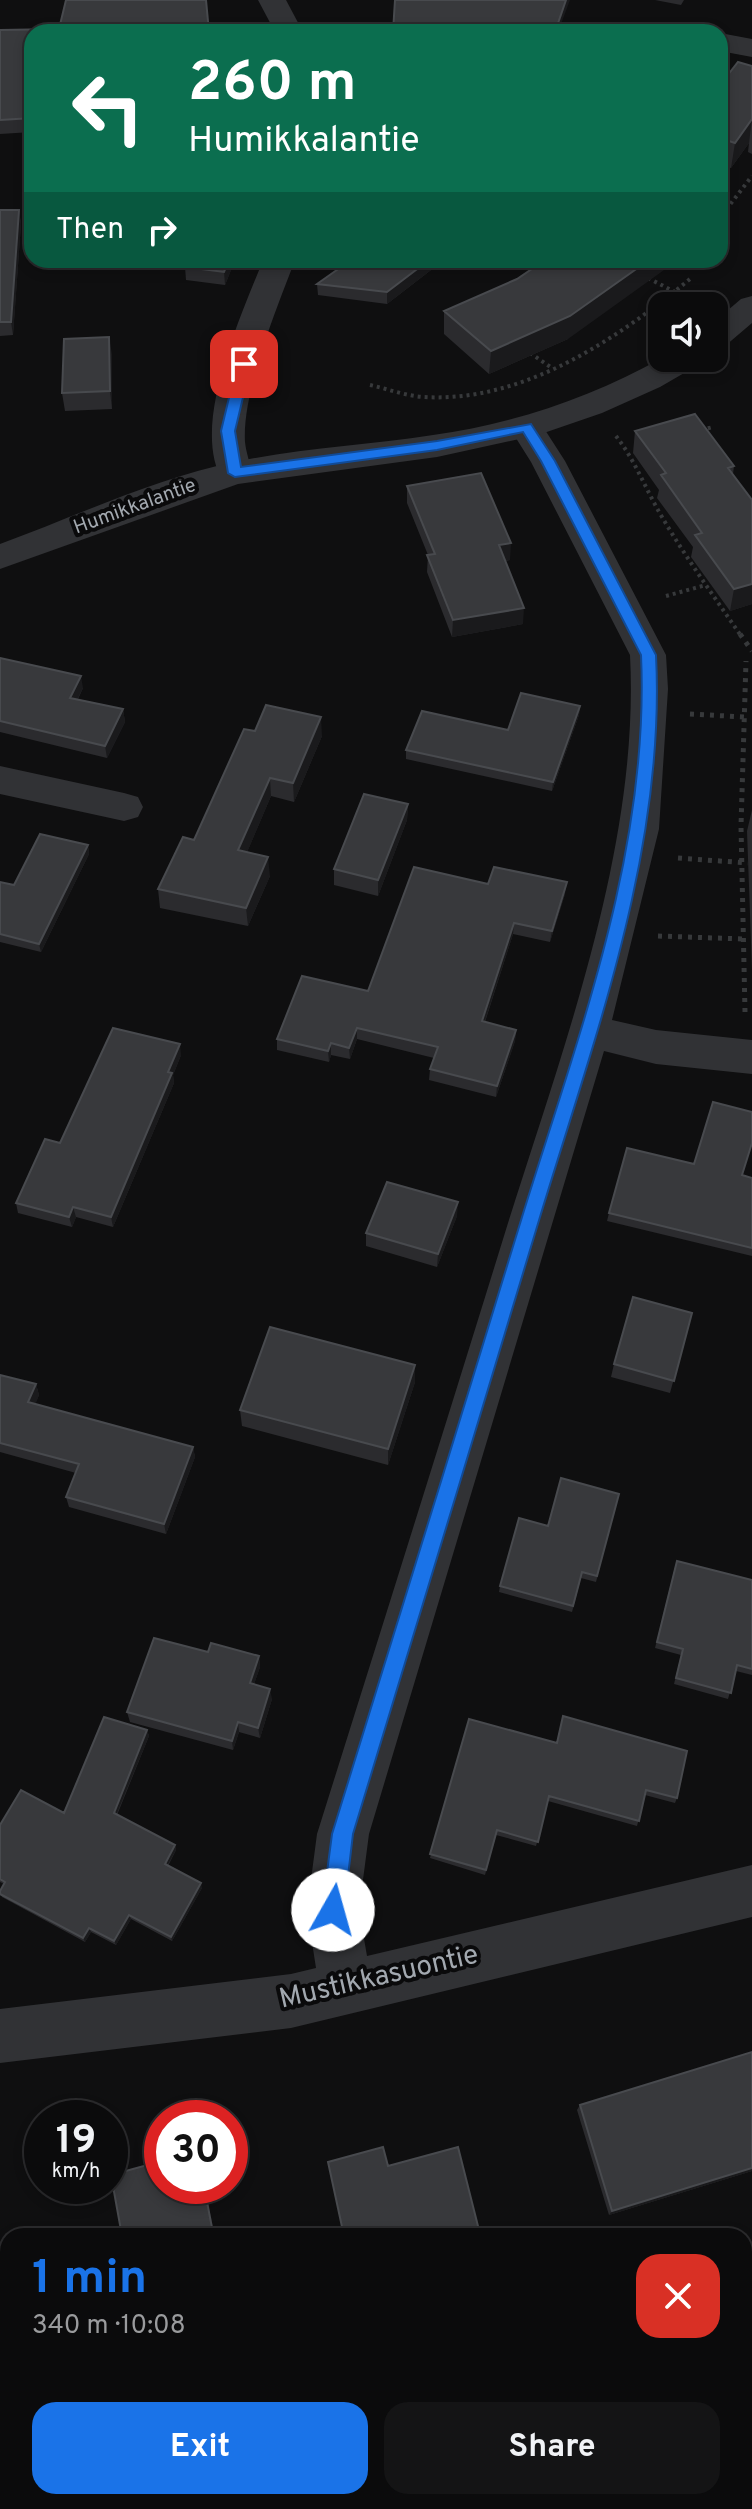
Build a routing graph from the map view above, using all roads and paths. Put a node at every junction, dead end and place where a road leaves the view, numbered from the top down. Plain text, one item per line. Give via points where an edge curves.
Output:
1 (272, 0) edge
2 (285, 24) edge
3 (728, 44) edge
4 (752, 48) edge
5 (752, 176) edge
6 (728, 207) edge
7 (276, 268) edge
8 (648, 278) edge
9 (690, 279) dead end
10 (675, 292) joint
11 (752, 306) edge
12 (648, 312) edge
13 (728, 327) edge
14 (530, 353) edge
15 (552, 368) junction
16 (662, 372) edge
17 (370, 385) dead end
18 (526, 427) junction
19 (713, 427) dead end
20 (610, 429) dead end
21 (699, 431) edge
22 (235, 473) junction
23 (652, 481) edge
24 (642, 483) junction
25 (682, 532) edge
26 (673, 534) junction
27 (0, 557) edge
28 (709, 585) junction
29 (662, 597) dead end
30 (752, 651) edge
31 (746, 661) dead end
32 (688, 714) dead end
33 (748, 718) edge
34 (0, 780) edge
35 (743, 790) junction
36 (752, 790) edge
37 (124, 807) dead end
38 (675, 858) dead end
39 (745, 862) junction
40 (656, 935) dead end
41 (746, 942) edge
42 (745, 1014) dead end
43 (589, 1031) junction
44 (752, 1057) edge
45 (752, 1891) edge
46 (345, 1987) junction
47 (0, 2036) edge

1 - 2 street
3 - 4 street
5 - 6 path
7 - 22 street via 249,338 232,408 228,442
8 - 10 path
9 - 10 path
11 - 13 street
12 - 15 path
14 - 15 path
15 - 17 path via 482,391 442,397
16 - 18 street, Humikkalantie
18 - 22 street, Humikkalantie via 437,446
18 - 43 street via 648,655 640,829
19 - 21 path
20 - 24 path
22 - 27 street, Humikkalantie
23 - 24 path
24 - 26 path
25 - 26 path
26 - 28 path
28 - 29 path
28 - 30 path
31 - 33 path
32 - 33 path
33 - 35 path
34 - 37 street
35 - 36 path
35 - 39 path
38 - 39 path
39 - 41 path
40 - 41 path
41 - 42 path
43 - 44 street via 656,1047
43 - 46 street via 343,1834 333,1910
45 - 46 street, Mustikkasuontie
46 - 47 street, Mustikkasuontie via 291,2001

